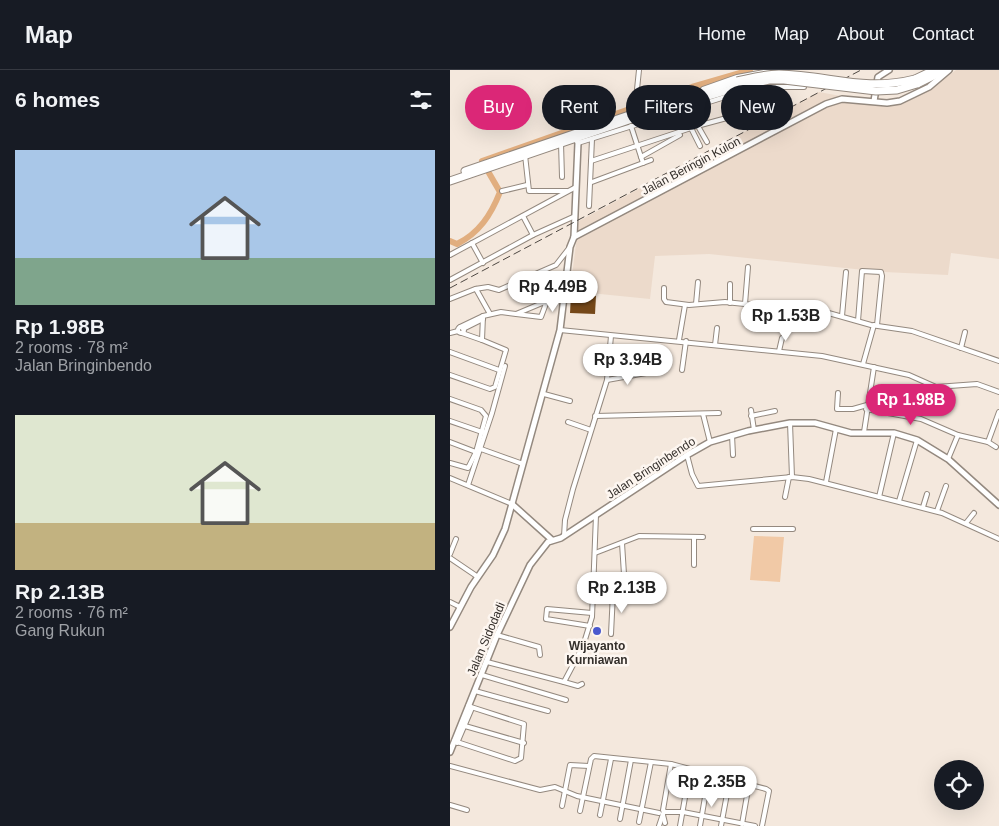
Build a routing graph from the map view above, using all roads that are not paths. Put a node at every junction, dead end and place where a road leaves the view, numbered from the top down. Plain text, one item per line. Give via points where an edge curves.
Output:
1 (639, 70) edge
2 (775, 70) edge
3 (797, 70) edge
4 (889, 70) edge
5 (934, 70) edge
6 (944, 70) edge
7 (949, 70) edge
8 (916, 82) junction
9 (639, 85) edge
10 (710, 85) edge
11 (743, 85) edge
12 (796, 87) joint
13 (804, 87) dead end
14 (874, 101) junction
15 (626, 113) edge
16 (626, 125) edge
17 (626, 128) edge
18 (633, 130) edge
19 (687, 130) edge
20 (688, 130) edge
21 (691, 130) edge
22 (700, 130) edge
23 (592, 136) junction
24 (577, 140) junction
25 (707, 142) dead end
26 (561, 143) junction
27 (638, 146) junction
28 (700, 146) dead end
29 (524, 155) junction
30 (641, 157) junction
31 (651, 160) dead end
32 (592, 161) junction
33 (643, 164) junction
34 (484, 166) junction
35 (450, 176) edge
36 (562, 177) dead end
37 (450, 180) edge
38 (592, 182) junction
39 (527, 185) junction
40 (576, 187) junction
41 (502, 191) dead end
42 (569, 191) junction
43 (545, 192) junction
44 (550, 202) junction
45 (590, 206) dead end
46 (523, 216) junction
47 (573, 216) junction
48 (533, 235) junction
49 (574, 237) junction
50 (472, 243) junction
51 (570, 247) junction
52 (450, 255) edge
53 (483, 263) junction
54 (748, 267) dead end
55 (846, 272) dead end
56 (450, 280) edge
57 (698, 282) dead end
58 (730, 284) dead end
59 (664, 288) dead end
60 (476, 289) junction
61 (450, 300) edge
62 (730, 303) junction
63 (685, 304) junction
64 (696, 304) junction
65 (745, 304) junction
66 (516, 314) junction
67 (842, 316) junction
68 (486, 317) junction
69 (858, 321) junction
70 (876, 325) junction
71 (716, 328) dead end
72 (461, 330) junction
73 (560, 330) junction
74 (965, 332) dead end
75 (450, 333) edge
76 (611, 336) junction
77 (782, 338) dead end
78 (482, 340) junction
79 (679, 340) junction
80 (686, 341) junction
81 (715, 344) junction
82 (961, 348) junction
83 (779, 350) junction
84 (450, 352) edge
85 (999, 361) edge
86 (863, 364) junction
87 (505, 366) dead end
88 (874, 367) junction
89 (499, 370) junction
90 (682, 370) dead end
91 (646, 373) dead end
92 (450, 375) edge
93 (607, 380) junction
94 (999, 392) edge
95 (838, 393) dead end
96 (544, 394) junction
97 (450, 399) edge
98 (570, 401) dead end
99 (866, 407) junction
100 (751, 410) dead end
101 (775, 411) dead end
102 (999, 412) edge
103 (719, 413) dead end
104 (703, 414) junction
105 (595, 416) junction
106 (751, 416) junction
107 (450, 421) edge
108 (568, 422) dead end
109 (790, 424) junction
110 (836, 429) junction
111 (591, 430) junction
112 (754, 430) junction
113 (482, 432) junction
114 (864, 432) junction
115 (894, 433) junction
116 (732, 435) junction
117 (958, 435) junction
118 (917, 440) junction
119 (450, 442) edge
120 (710, 442) junction
121 (988, 442) junction
122 (996, 447) dead end
123 (478, 450) junction
124 (687, 455) junction
125 (732, 455) dead end
126 (948, 459) junction
127 (450, 463) edge
128 (524, 464) junction
129 (791, 477) junction
130 (450, 478) edge
131 (826, 482) junction
132 (468, 485) junction
133 (946, 486) dead end
134 (927, 494) dead end
135 (785, 497) dead end
136 (880, 497) junction
137 (899, 501) junction
138 (512, 504) junction
139 (999, 505) edge
140 (923, 508) junction
141 (937, 511) junction
142 (974, 513) dead end
143 (596, 515) junction
144 (966, 523) junction
145 (753, 528) dead end
146 (793, 529) dead end
147 (999, 531) edge
148 (564, 536) junction
149 (694, 537) junction
150 (703, 537) dead end
151 (997, 538) edge
152 (456, 539) dead end
153 (554, 540) junction
154 (622, 543) junction
155 (595, 553) junction
156 (450, 554) edge
157 (450, 558) edge
158 (694, 565) dead end
159 (478, 577) junction
160 (644, 577) dead end
161 (624, 590) junction
162 (613, 593) junction
163 (592, 598) junction
164 (450, 602) edge
165 (460, 607) junction
166 (592, 613) junction
167 (590, 626) junction
168 (450, 627) edge
169 (611, 634) dead end
170 (498, 635) junction
171 (540, 655) dead end
172 (487, 662) junction
173 (482, 675) junction
174 (564, 682) junction
175 (582, 684) dead end
176 (475, 691) junction
177 (566, 700) dead end
178 (470, 707) junction
179 (548, 711) dead end
180 (465, 726) junction
181 (456, 742) junction
182 (524, 743) junction
183 (450, 752) edge
184 (611, 758) junction
185 (631, 760) junction
186 (651, 762) junction
187 (671, 764) junction
188 (450, 766) edge
189 (589, 766) junction
190 (690, 769) junction
191 (709, 774) junction
192 (730, 778) junction
193 (749, 784) junction
194 (564, 792) junction
195 (584, 797) junction
196 (604, 801) junction
197 (450, 805) edge
198 (622, 805) junction
199 (562, 806) dead end
200 (642, 809) junction
201 (466, 810) dead end
202 (580, 811) dead end
203 (683, 812) junction
204 (662, 813) junction
205 (600, 815) dead end
206 (702, 816) junction
207 (620, 819) dead end
208 (722, 820) junction
209 (639, 822) dead end
210 (665, 823) dead end
211 (741, 825) edge
212 (659, 826) edge
213 (680, 826) edge
214 (700, 826) edge
215 (721, 826) edge
216 (755, 826) edge
217 (762, 826) edge

1 - 9 street
2 - 10 street via 737,76
3 - 12 street
4 - 14 street via 878,77
5 - 8 highway
6 - 8 highway
7 - 14 street, Jalan Beringin Kulon via 929,87 910,97 888,103
8 - 11 highway, bridge via 876,86 778,74
12 - 13 street
14 - 49 street, Jalan Beringin Kulon via 842,99 826,104
15 - 34 highway
16 - 23 highway
17 - 23 street
18 - 27 street
19 - 27 street
20 - 30 street
21 - 28 street
22 - 25 street
23 - 24 highway
23 - 32 street
24 - 26 highway
24 - 40 street
26 - 29 highway
26 - 36 street
27 - 30 street
27 - 32 street
29 - 34 highway
29 - 39 street
30 - 33 street
31 - 33 street
32 - 38 street
33 - 38 street
34 - 35 highway
34 - 37 highway
38 - 45 street
39 - 41 street
39 - 43 street via 530,192
40 - 42 street
40 - 47 street
42 - 43 street
42 - 44 street
43 - 44 street
44 - 46 street
46 - 48 street
46 - 50 street
47 - 48 street
47 - 49 street
48 - 53 street
49 - 51 street
50 - 52 street
50 - 53 street
51 - 60 street via 556,265 499,290 488,287
51 - 73 street
53 - 56 street
54 - 65 street
55 - 67 street
57 - 64 street
58 - 62 street
59 - 63 street via 665,301
60 - 61 street
60 - 68 street
62 - 64 street
62 - 65 street
63 - 64 street
63 - 79 street
65 - 67 street
66 - 66 street via 541,317 547,301 545,300
66 - 68 street via 501,312
67 - 69 street
68 - 72 street
68 - 78 street
69 - 70 street
69 - 70 street via 862,272 881,272
70 - 82 street via 912,330
70 - 86 street
71 - 81 street
72 - 75 street
72 - 78 street
73 - 76 street
73 - 96 street
74 - 82 street
76 - 79 street
76 - 93 street
77 - 83 street
78 - 89 street via 505,349
79 - 80 street
80 - 81 street
80 - 90 street
81 - 83 street
82 - 85 street
83 - 86 street
84 - 89 street
86 - 88 street
87 - 123 street
88 - 94 street via 909,375 936,386 977,384
88 - 99 street
89 - 92 street via 492,389
91 - 93 street
93 - 105 street
95 - 99 street via 837,409
96 - 98 street
96 - 128 street
97 - 113 street via 484,411 486,419
99 - 114 street
99 - 117 street via 921,419
100 - 106 street
101 - 106 street
102 - 121 street
103 - 104 street
104 - 105 street
104 - 120 street
105 - 111 street
106 - 112 street
107 - 113 street
108 - 111 street
109 - 110 street, Jalan Bringinbendo via 815,423
109 - 112 street, Jalan Bringinbendo
109 - 129 street
110 - 114 street, Jalan Bringinbendo
110 - 131 street
111 - 148 street via 565,520
112 - 116 street, Jalan Bringinbendo
113 - 123 street
114 - 115 street, Jalan Bringinbendo
115 - 118 street, Jalan Bringinbendo
115 - 136 street
116 - 120 street, Jalan Bringinbendo
116 - 125 street
117 - 121 street
117 - 126 street
118 - 126 street, Jalan Bringinbendo
118 - 137 street
119 - 123 street
120 - 124 street, Jalan Bringinbendo
121 - 122 street
123 - 127 street via 468,468
123 - 128 street
123 - 132 street
124 - 129 street via 698,486
124 - 143 street, Jalan Bringinbendo
126 - 139 street, Jalan Bringinbendo
128 - 138 street
129 - 131 street
129 - 135 street
130 - 132 street
131 - 136 street
132 - 138 street
133 - 141 street
134 - 140 street
136 - 137 street
137 - 140 street
138 - 153 street
138 - 159 street via 501,540
140 - 141 street
141 - 144 street
142 - 144 street
143 - 148 street, Jalan Bringinbendo
143 - 155 street
144 - 151 street
145 - 146 street
147 - 151 street
148 - 153 street, Jalan Bringinbendo
149 - 150 street
149 - 154 street via 640,536
149 - 158 street
152 - 156 street
153 - 170 street, Jalan Sidodadi via 534,557
154 - 155 street
154 - 161 street
155 - 163 street
157 - 159 street
159 - 165 street
160 - 161 street via 644,588
161 - 162 street
162 - 163 street
162 - 169 street
163 - 166 street
164 - 165 street
165 - 168 street
166 - 167 street
166 - 167 street via 547,609 546,619
167 - 174 street
170 - 171 street via 540,647
170 - 172 street, Jalan Sidodadi
172 - 173 street, Jalan Sidodadi
172 - 174 street
173 - 176 street, Jalan Sidodadi
173 - 177 street
174 - 175 street
176 - 178 street, Jalan Sidodadi
176 - 179 street
178 - 180 street
178 - 181 street, Jalan Sidodadi
178 - 182 street via 524,724
180 - 181 street
180 - 182 street
181 - 182 street via 518,761
181 - 183 street, Jalan Sidodadi
184 - 185 street
184 - 189 street via 592,757
184 - 196 street
185 - 186 street
185 - 198 street
186 - 187 street
186 - 200 street
187 - 190 street
187 - 204 street
188 - 194 street via 540,790 552,787
189 - 194 street via 571,763
189 - 195 street
190 - 191 street
190 - 203 street
191 - 192 street
191 - 206 street
192 - 193 street
192 - 208 street
193 - 211 street
193 - 217 street via 769,791
194 - 195 street
194 - 199 street
195 - 196 street
195 - 202 street
196 - 198 street
196 - 205 street
197 - 201 street
198 - 200 street
198 - 207 street
200 - 204 street
200 - 209 street
203 - 204 street
203 - 206 street
203 - 213 street
204 - 210 street
204 - 212 street
206 - 208 street
206 - 214 street
208 - 211 street
208 - 215 street
211 - 216 street

